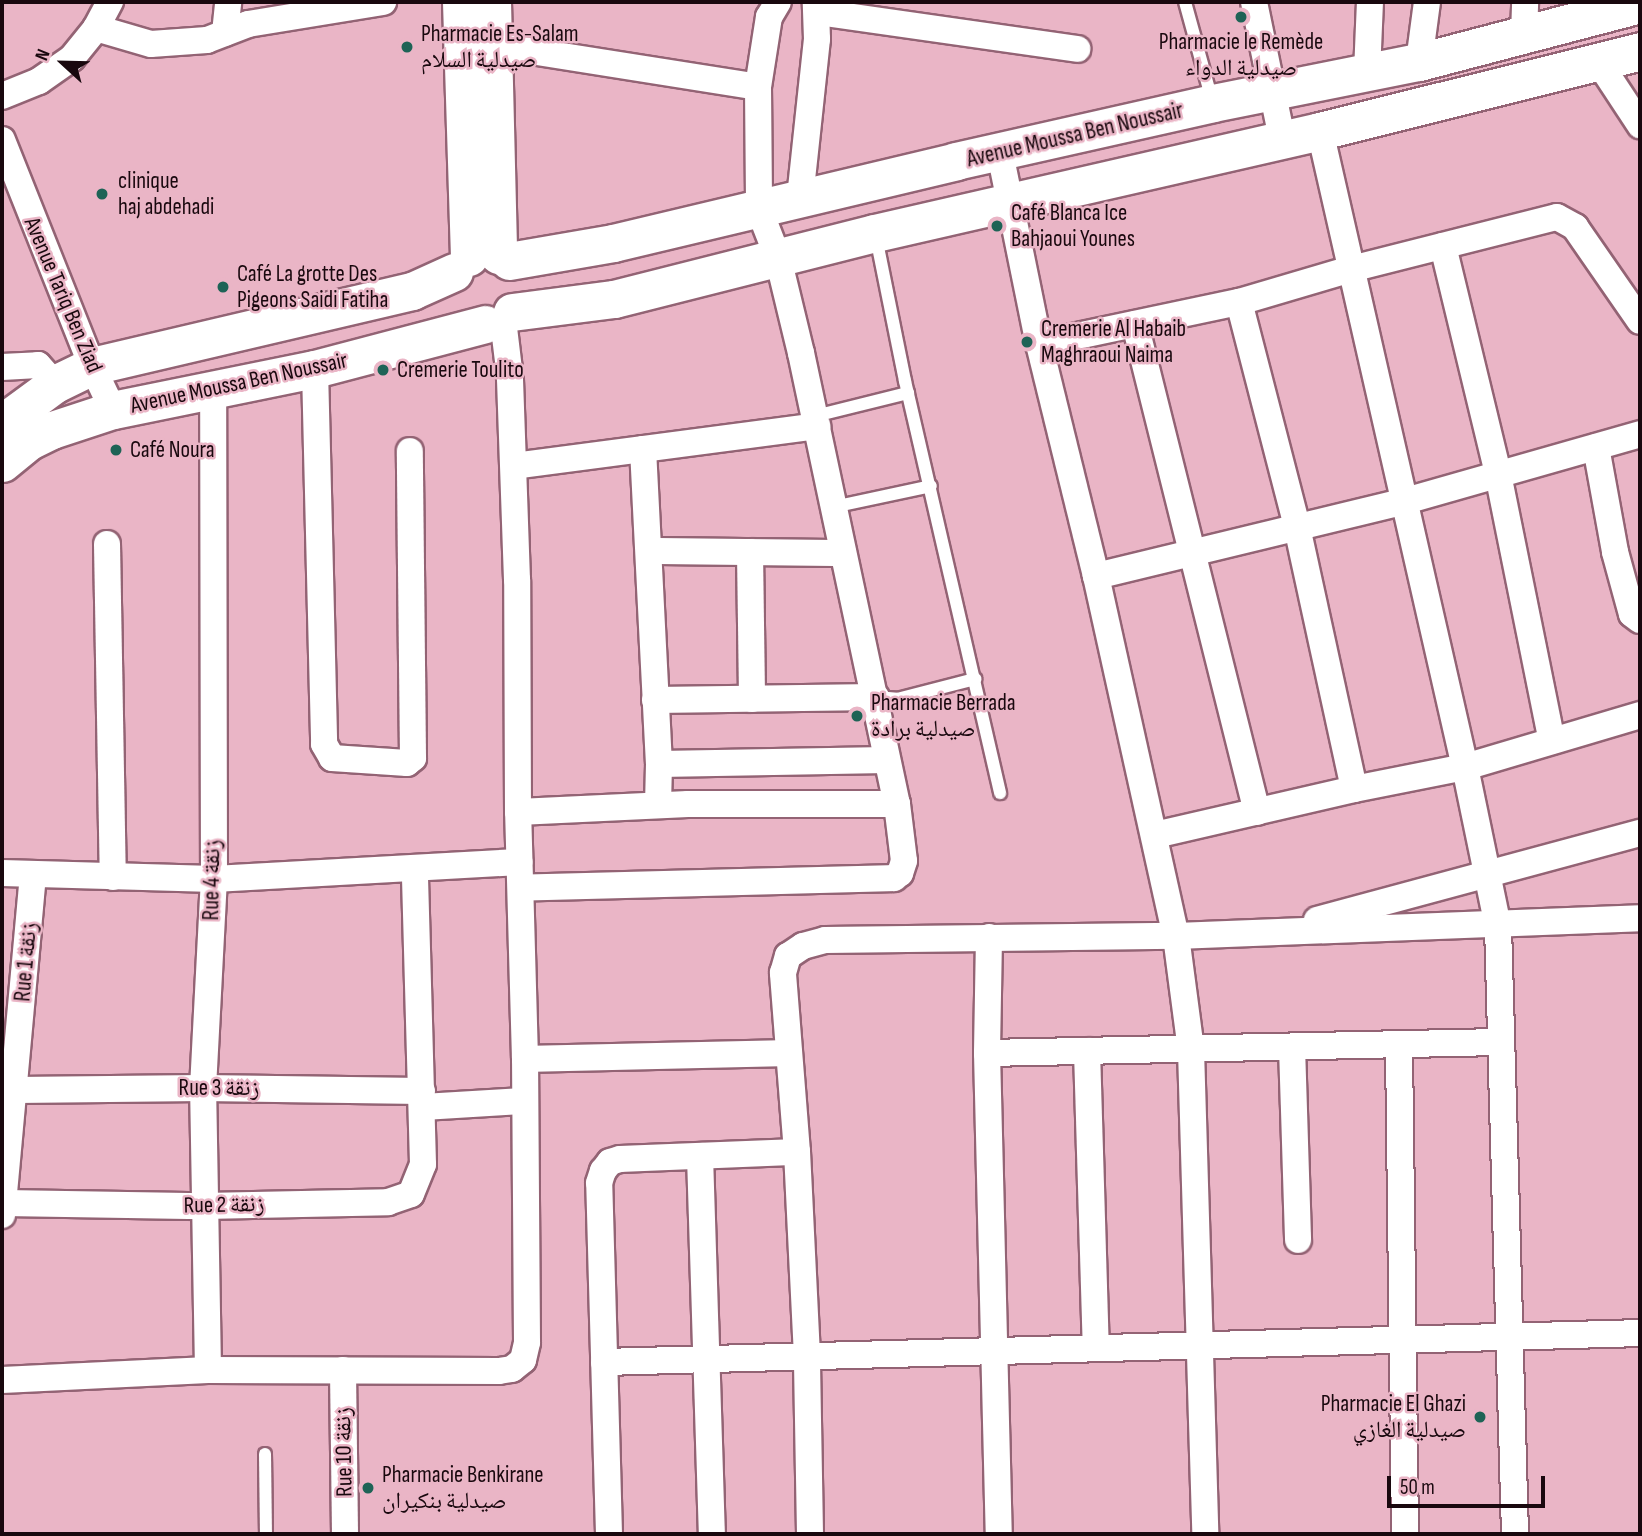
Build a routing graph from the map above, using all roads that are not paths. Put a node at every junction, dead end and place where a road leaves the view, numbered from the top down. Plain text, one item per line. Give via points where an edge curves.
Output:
1 (110, 2) edge
2 (228, 2) edge
3 (383, 2) edge
4 (461, 2) edge
5 (492, 2) edge
6 (778, 2) edge
7 (1185, 2) edge
8 (1254, 2) edge
9 (1370, 2) edge
10 (1427, 2) edge
11 (1640, 4) edge
12 (817, 7) edge
13 (1525, 18) edge
14 (96, 28) junction
15 (225, 33) junction
16 (494, 45) junction
17 (1077, 49) dead end
18 (1640, 51) edge
19 (1598, 61) junction
20 (1419, 62) junction
21 (1367, 73) junction
22 (758, 87) junction
23 (1274, 91) junction
24 (2, 96) edge
25 (1213, 103) junction
26 (1640, 125) edge
27 (1320, 131) junction
28 (1282, 139) junction
29 (2, 140) edge
30 (1000, 153) junction
31 (800, 198) junction
32 (1012, 201) junction
33 (759, 209) junction
34 (875, 233) junction
35 (1443, 246) junction
36 (778, 258) junction
37 (482, 261) junction
38 (1351, 269) junction
39 (1239, 302) junction
40 (500, 318) junction
41 (1640, 321) edge
42 (1135, 324) junction
43 (1039, 344) junction
44 (92, 366) junction
45 (2, 367) edge
46 (315, 369) junction
47 (55, 384) junction
48 (213, 389) junction
49 (908, 393) junction
50 (113, 410) junction
51 (816, 421) junction
52 (2, 423) edge
53 (1640, 434) edge
54 (1596, 447) junction
55 (643, 449) junction
56 (410, 451) dead end
57 (2, 463) edge
58 (514, 466) junction
59 (1498, 474) junction
60 (931, 486) junction
61 (1402, 502) junction
62 (833, 508) junction
63 (1297, 527) junction
64 (107, 544) dead end
65 (649, 551) junction
66 (750, 552) junction
67 (842, 553) junction
68 (1195, 554) junction
69 (1096, 576) junction
70 (1640, 620) edge
71 (975, 679) junction
72 (876, 697) junction
73 (752, 699) junction
74 (655, 700) junction
75 (1640, 715) edge
76 (1552, 741) junction
77 (887, 760) junction
78 (659, 764) junction
79 (1465, 767) junction
80 (1354, 789) junction
81 (1000, 793) dead end
82 (897, 804) junction
83 (658, 806) junction
84 (518, 812) junction
85 (1257, 812) junction
86 (1640, 834) edge
87 (1155, 835) junction
88 (520, 862) junction
89 (415, 870) junction
90 (1488, 872) junction
91 (2, 873) edge
92 (33, 875) junction
93 (113, 877) junction
94 (214, 879) junction
95 (521, 888) junction
96 (1640, 918) edge
97 (1498, 926) junction
98 (1283, 930) junction
99 (1176, 936) junction
100 (989, 937) junction
101 (1499, 1042) junction
102 (1399, 1045) junction
103 (1293, 1048) junction
104 (1191, 1050) junction
105 (1087, 1051) junction
106 (789, 1053) junction
107 (988, 1053) junction
108 (525, 1059) junction
109 (204, 1088) junction
110 (16, 1090) junction
111 (423, 1099) junction
112 (524, 1101) junction
113 (797, 1152) junction
114 (700, 1156) junction
115 (204, 1206) junction
116 (3, 1209) edge
117 (1298, 1240) dead end
118 (1640, 1333) edge
119 (1507, 1337) junction
120 (1403, 1339) junction
121 (1202, 1344) junction
122 (1096, 1346) junction
123 (996, 1349) junction
124 (807, 1356) junction
125 (705, 1359) junction
126 (604, 1362) junction
127 (208, 1370) junction
128 (343, 1370) junction
129 (2, 1380) edge
130 (265, 1454) dead end
131 (267, 1534) edge
132 (345, 1534) edge
133 (609, 1534) edge
134 (712, 1534) edge
135 (810, 1534) edge
136 (999, 1534) edge
137 (1205, 1534) edge
138 (1405, 1534) edge
139 (1514, 1534) edge

1 - 14 street
2 - 15 street
3 - 15 street via 248,24
4 - 37 street
5 - 16 street
6 - 22 street via 769,17
7 - 25 lane
8 - 23 street
9 - 21 street
10 - 20 street
11 - 13 street, Avenue Moussa Ben Noussair
12 - 17 street
12 - 31 street
13 - 20 street, Avenue Moussa Ben Noussair
14 - 15 street via 151,44 207,40
14 - 24 street via 60,69
16 - 22 street
16 - 37 street
18 - 19 street, Avenue Moussa Ben Noussair
19 - 26 street
19 - 27 street, Avenue Moussa Ben Noussair
20 - 21 street, Avenue Moussa Ben Noussair
21 - 23 street, Avenue Moussa Ben Noussair
22 - 33 street
23 - 25 street, Avenue Moussa Ben Noussair
23 - 28 street
25 - 30 street, Avenue Moussa Ben Noussair
27 - 28 street, Avenue Moussa Ben Noussair
27 - 38 street
28 - 32 street, Avenue Moussa Ben Noussair
29 - 44 street, Avenue Tariq Ben Ziad
30 - 31 street, Avenue Moussa Ben Noussair
30 - 32 street
31 - 33 street, Avenue Moussa Ben Noussair
32 - 34 street, Avenue Moussa Ben Noussair
32 - 43 street
33 - 36 street
33 - 37 street, Avenue Moussa Ben Noussair via 613,243
34 - 36 street, Avenue Moussa Ben Noussair
34 - 49 lane
35 - 38 street
35 - 41 street via 1557,217 1575,227
35 - 59 street
36 - 40 street, Avenue Moussa Ben Noussair via 614,299
36 - 51 street
37 - 40 street via 520,280 519,302
37 - 40 street via 451,284 456,306 463,316
37 - 44 street, Avenue Moussa Ben Noussair via 412,291
38 - 39 street
38 - 61 street
39 - 42 street
39 - 63 street
40 - 46 street, Avenue Moussa Ben Noussair
40 - 58 street
42 - 43 street
42 - 68 street
43 - 69 street
44 - 47 street, Avenue Moussa Ben Noussair
44 - 50 street, Avenue Tariq Ben Ziad
45 - 47 street via 38,365
46 - 48 street, Avenue Moussa Ben Noussair
46 - 56 street via 324,744 332,758 407,763 413,758
47 - 52 street, Avenue Moussa Ben Noussair
48 - 50 street, Avenue Moussa Ben Noussair
48 - 94 street, Rue 4 زنقة
49 - 51 lane
49 - 60 lane
50 - 57 street, Avenue Moussa Ben Noussair via 52,430
51 - 55 street
51 - 62 street
53 - 54 street
54 - 59 street
54 - 70 street via 1615,552 1632,614
55 - 58 street
55 - 65 street
58 - 84 street
59 - 61 street
59 - 76 street
60 - 62 lane
60 - 71 lane
61 - 63 street
61 - 79 street
62 - 67 street
63 - 68 street
63 - 80 street
64 - 93 street
65 - 66 street
65 - 74 street
66 - 67 street
66 - 73 street
67 - 72 street
68 - 69 street
68 - 85 street
69 - 87 street
71 - 72 lane via 897,699
71 - 81 lane
72 - 73 street
72 - 77 street
73 - 74 street
74 - 78 street
75 - 76 street
76 - 79 street
77 - 78 street
77 - 82 street
78 - 83 street
79 - 80 street
79 - 90 street
80 - 85 street
82 - 83 street
82 - 95 street via 904,861 894,878
83 - 84 street
84 - 88 street
85 - 87 street
86 - 90 street
87 - 99 street
88 - 89 street
88 - 95 street
89 - 94 street
89 - 111 street
90 - 97 street
90 - 98 street
91 - 92 street
92 - 93 street
92 - 110 street, Rue 1 زنقة
93 - 94 street
94 - 109 street, Rue 4 زنقة
95 - 108 street
96 - 97 street
97 - 98 street
97 - 101 street
98 - 99 street
99 - 100 street
99 - 104 street
100 - 106 street via 825,940 803,946 788,956 783,973
100 - 107 street
101 - 102 street
101 - 119 street
102 - 103 street
102 - 120 street
103 - 104 street
103 - 117 street
104 - 105 street
104 - 121 street
105 - 107 street
105 - 122 street
106 - 108 street
106 - 113 street
107 - 123 street
108 - 112 street
109 - 110 street, Rue 3 زنقة
109 - 111 street, Rue 3 زنقة
109 - 115 street, Rue 4 زنقة
110 - 116 street, Rue 1 زنقة
111 - 112 street, Rue 3 زنقة
111 - 115 street, Rue 2 زنقة via 423,1164 411,1194 388,1202
112 - 128 street via 527,1342 523,1360 512,1369 499,1371
113 - 114 street
113 - 124 street
114 - 125 street
114 - 126 street via 620,1159 603,1171 599,1183
115 - 116 street, Rue 2 زنقة
115 - 127 street, Rue 4 زنقة
118 - 119 street
119 - 120 street
119 - 139 street
120 - 121 street
120 - 138 street
121 - 122 street
121 - 137 street
122 - 123 street
123 - 124 street
123 - 136 street
124 - 125 street
124 - 135 street
125 - 126 street
125 - 134 street
126 - 133 street
127 - 128 street
127 - 129 street
128 - 132 street, Rue 10 زنقة
130 - 131 lane

